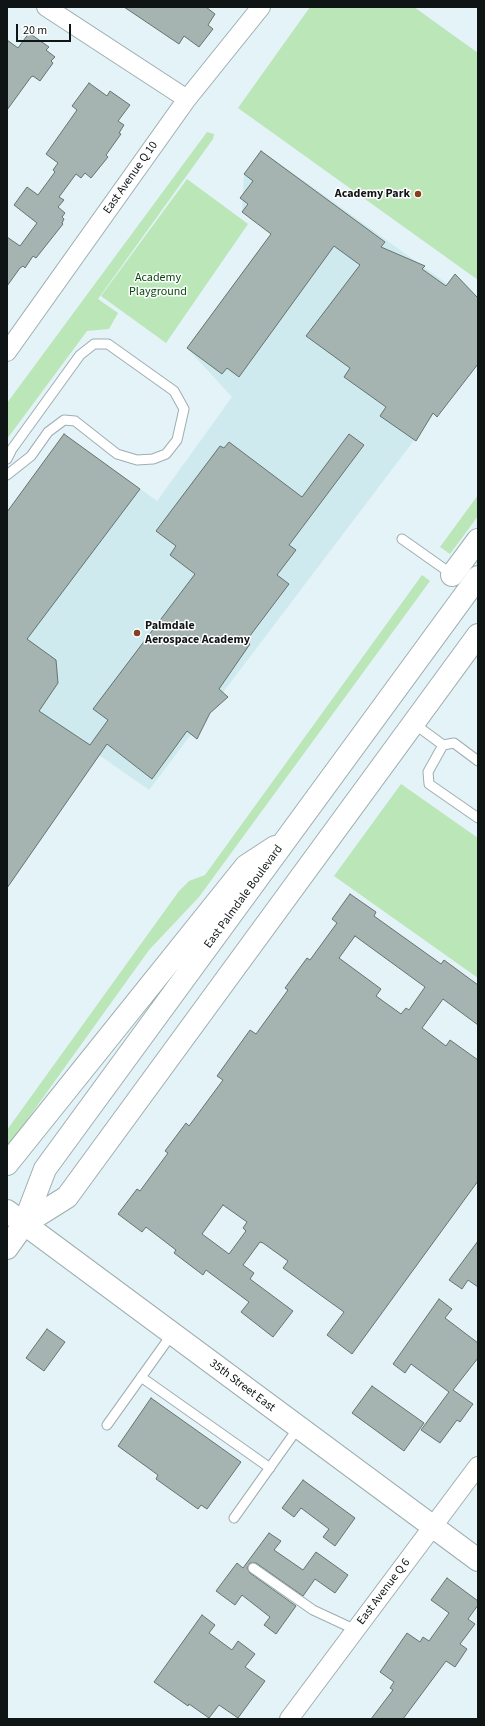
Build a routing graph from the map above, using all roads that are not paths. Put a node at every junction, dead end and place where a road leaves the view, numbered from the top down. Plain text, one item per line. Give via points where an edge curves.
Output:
1 (46, 7) edge
2 (261, 7) edge
3 (187, 100) junction
4 (7, 352) edge
5 (7, 459) edge
6 (7, 474) edge
7 (402, 539) dead end
8 (478, 540) edge
9 (465, 580) edge
10 (478, 635) edge
11 (413, 723) junction
12 (443, 745) junction
13 (478, 761) edge
14 (478, 818) edge
15 (286, 839) junction
16 (7, 1164) edge
17 (7, 1211) edge
18 (24, 1224) junction
19 (7, 1248) edge
20 (172, 1334) junction
21 (141, 1377) junction
22 (107, 1425) dead end
23 (298, 1428) junction
24 (478, 1466) edge
25 (270, 1468) junction
26 (234, 1518) dead end
27 (432, 1528) junction
28 (478, 1560) edge
29 (253, 1568) dead end
30 (356, 1630) junction
31 (289, 1719) edge

1 - 3 street
2 - 3 street, East Avenue Q 10
3 - 4 street, East Avenue Q 10
5 - 6 lane via 80,355 94,344 108,344 174,391 184,409 177,440 166,454 153,459 137,460 117,454 75,421 64,420 48,432 31,456
7 - 9 lane
8 - 9 main road, East Palmdale Boulevard
9 - 15 main road, East Palmdale Boulevard
10 - 11 main road, East Palmdale Boulevard
11 - 12 lane
11 - 18 main road, East Palmdale Boulevard via 67,1197
12 - 13 lane via 454,743
12 - 14 lane via 428,772 429,784
15 - 16 main road via 246,866
15 - 18 main road, East Palmdale Boulevard via 46,1169
17 - 18 main road, 35th Street East
18 - 19 main road, East Palmdale Boulevard
18 - 20 main road, 35th Street East
20 - 21 lane
20 - 23 main road, 35th Street East
21 - 22 lane
21 - 25 lane
23 - 25 lane
23 - 27 main road, 35th Street East
24 - 27 street, East Avenue Q 6
25 - 26 lane
27 - 28 main road, 35th Street East
27 - 30 street, East Avenue Q 6
29 - 30 lane via 313,1610
30 - 31 street, East Avenue Q 6

